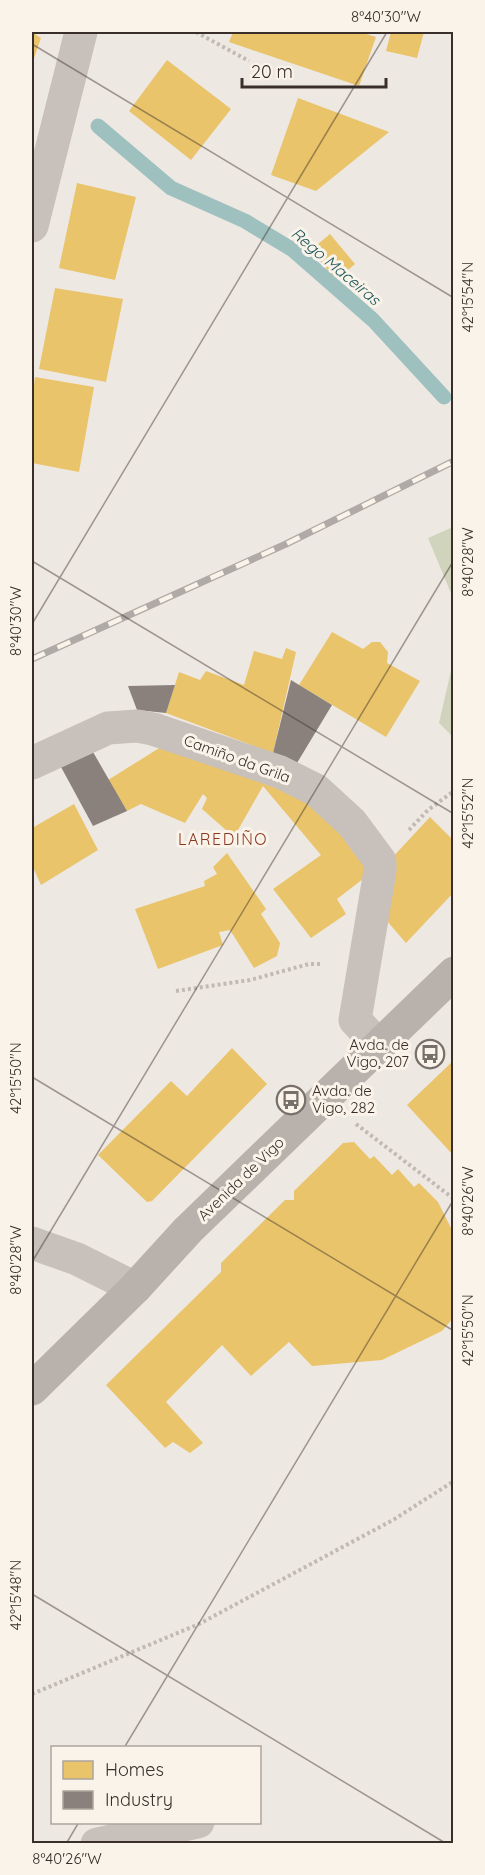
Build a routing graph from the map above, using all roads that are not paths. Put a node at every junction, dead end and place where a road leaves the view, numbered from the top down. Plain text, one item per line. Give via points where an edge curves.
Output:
1 (81, 32) edge
2 (32, 226) edge
3 (32, 763) edge
4 (453, 973) edge
5 (380, 1047) junction
6 (32, 1243) edge
7 (135, 1288) junction
8 (32, 1389) edge
9 (189, 1824) edge
10 (97, 1844) edge

1 - 2 street
3 - 5 street, Camiño da Grila via 108,728 137,726 280,772 316,790 352,823 380,861 355,1020
4 - 5 main road, Avenida de Vigo
5 - 7 main road, Avenida de Vigo via 188,1230
6 - 7 street via 77,1259
7 - 8 main road, Avenida de Vigo
9 - 10 street

